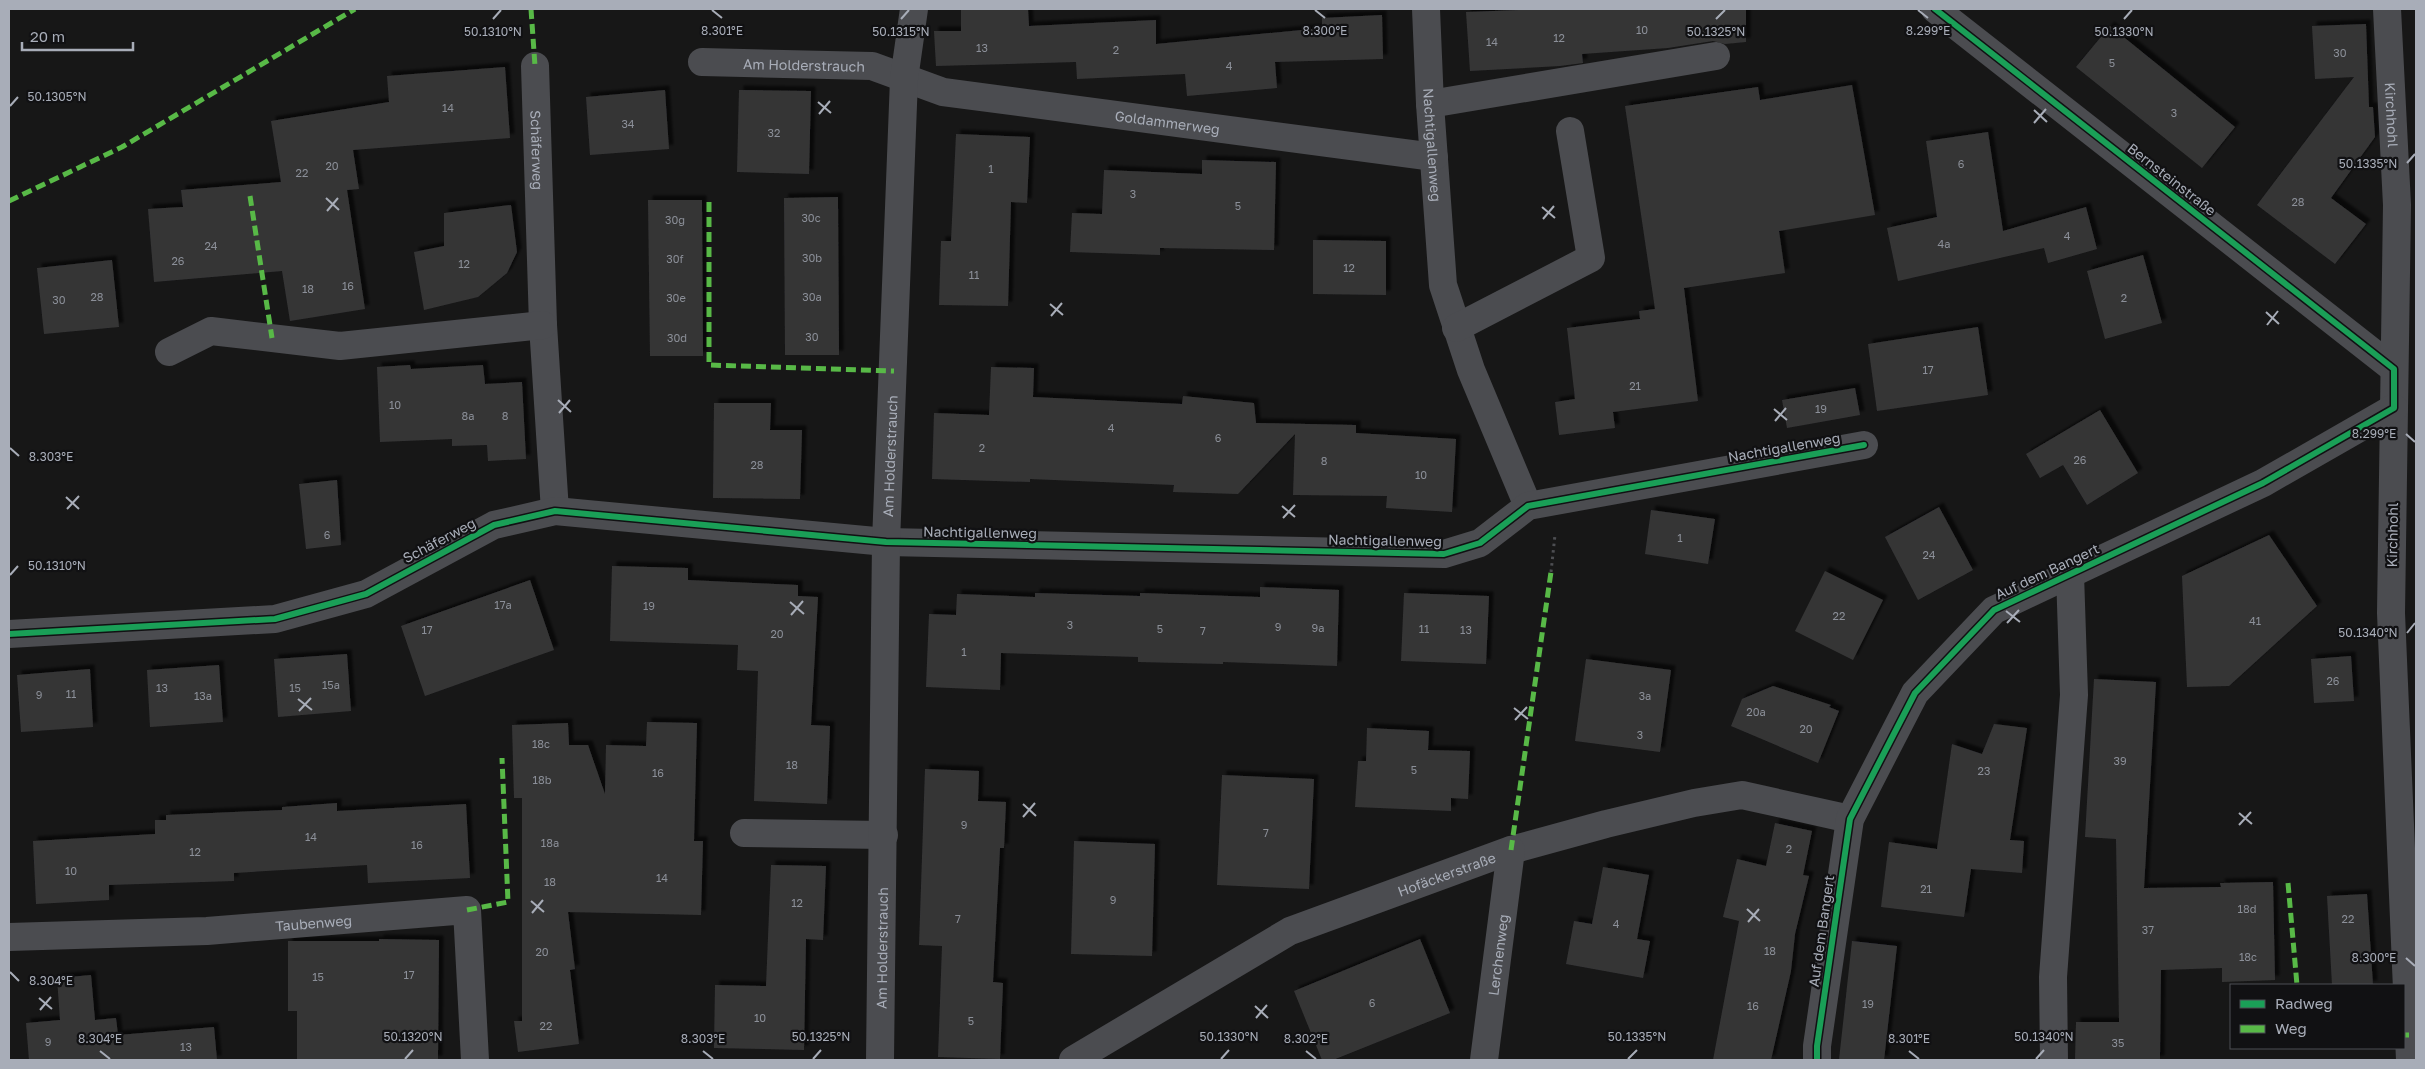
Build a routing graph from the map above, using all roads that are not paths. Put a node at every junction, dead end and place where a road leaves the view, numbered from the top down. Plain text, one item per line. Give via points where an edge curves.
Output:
1 (914, 9) edge
2 (1426, 9) edge
3 (1935, 9) edge
4 (2387, 9) edge
5 (1716, 56) dead end
6 (702, 62) dead end
7 (535, 66) dead end
8 (904, 79) junction
9 (1430, 104) junction
10 (1570, 132) dead end
11 (1434, 158) junction
12 (543, 325) junction
13 (1456, 328) junction
14 (169, 352) dead end
15 (2394, 369) junction
16 (2394, 408) junction
17 (1864, 445) dead end
18 (1528, 506) junction
19 (555, 511) junction
20 (886, 542) junction
21 (2070, 574) junction
22 (9, 634) edge
23 (1850, 819) junction
24 (744, 833) dead end
25 (884, 835) junction
26 (1511, 850) junction
27 (9, 937) edge
28 (475, 1060) edge
29 (880, 1060) edge
30 (1073, 1060) edge
31 (1484, 1060) edge
32 (1817, 1060) edge
33 (2054, 1060) edge
34 (2410, 1060) edge

1 - 8 street, Am Holderstrauch
2 - 9 street, Nachtigallenweg
3 - 15 street, Bernsteinstraße
4 - 15 street, Kirchhohl via 2397,205
5 - 9 street
6 - 8 street, Am Holderstrauch via 872,66
7 - 12 street, Schäferweg
8 - 11 street, Goldammerweg via 943,92
8 - 20 street, Am Holderstrauch
9 - 11 street, Nachtigallenweg
10 - 13 street via 1591,258
11 - 13 street, Nachtigallenweg via 1444,285
12 - 14 street via 340,346 211,330
12 - 19 street, Schäferweg
13 - 18 street, Nachtigallenweg
15 - 16 street, Kirchhohl
16 - 21 street, Auf dem Bangert via 2264,483
16 - 34 street, Kirchhohl via 2391,613
17 - 18 street, Nachtigallenweg
18 - 20 street, Nachtigallenweg via 1480,543 1444,554
19 - 20 street, Schäferweg
19 - 22 street, Schäferweg via 494,525 366,594 275,619
20 - 25 street, Am Holderstrauch
21 - 23 street, Auf dem Bangert via 1994,610 1915,693
21 - 33 street, Auf dem Bangert via 2074,695 2053,977
23 - 26 street, Hofäckerstraße via 1742,795 1694,803
23 - 32 street, Auf dem Bangert
24 - 25 street
25 - 29 street, Am Holderstrauch
26 - 30 street, Hofäckerstraße via 1290,931
26 - 31 street, Lerchenweg
27 - 28 street, Taubenweg via 207,931 467,910

